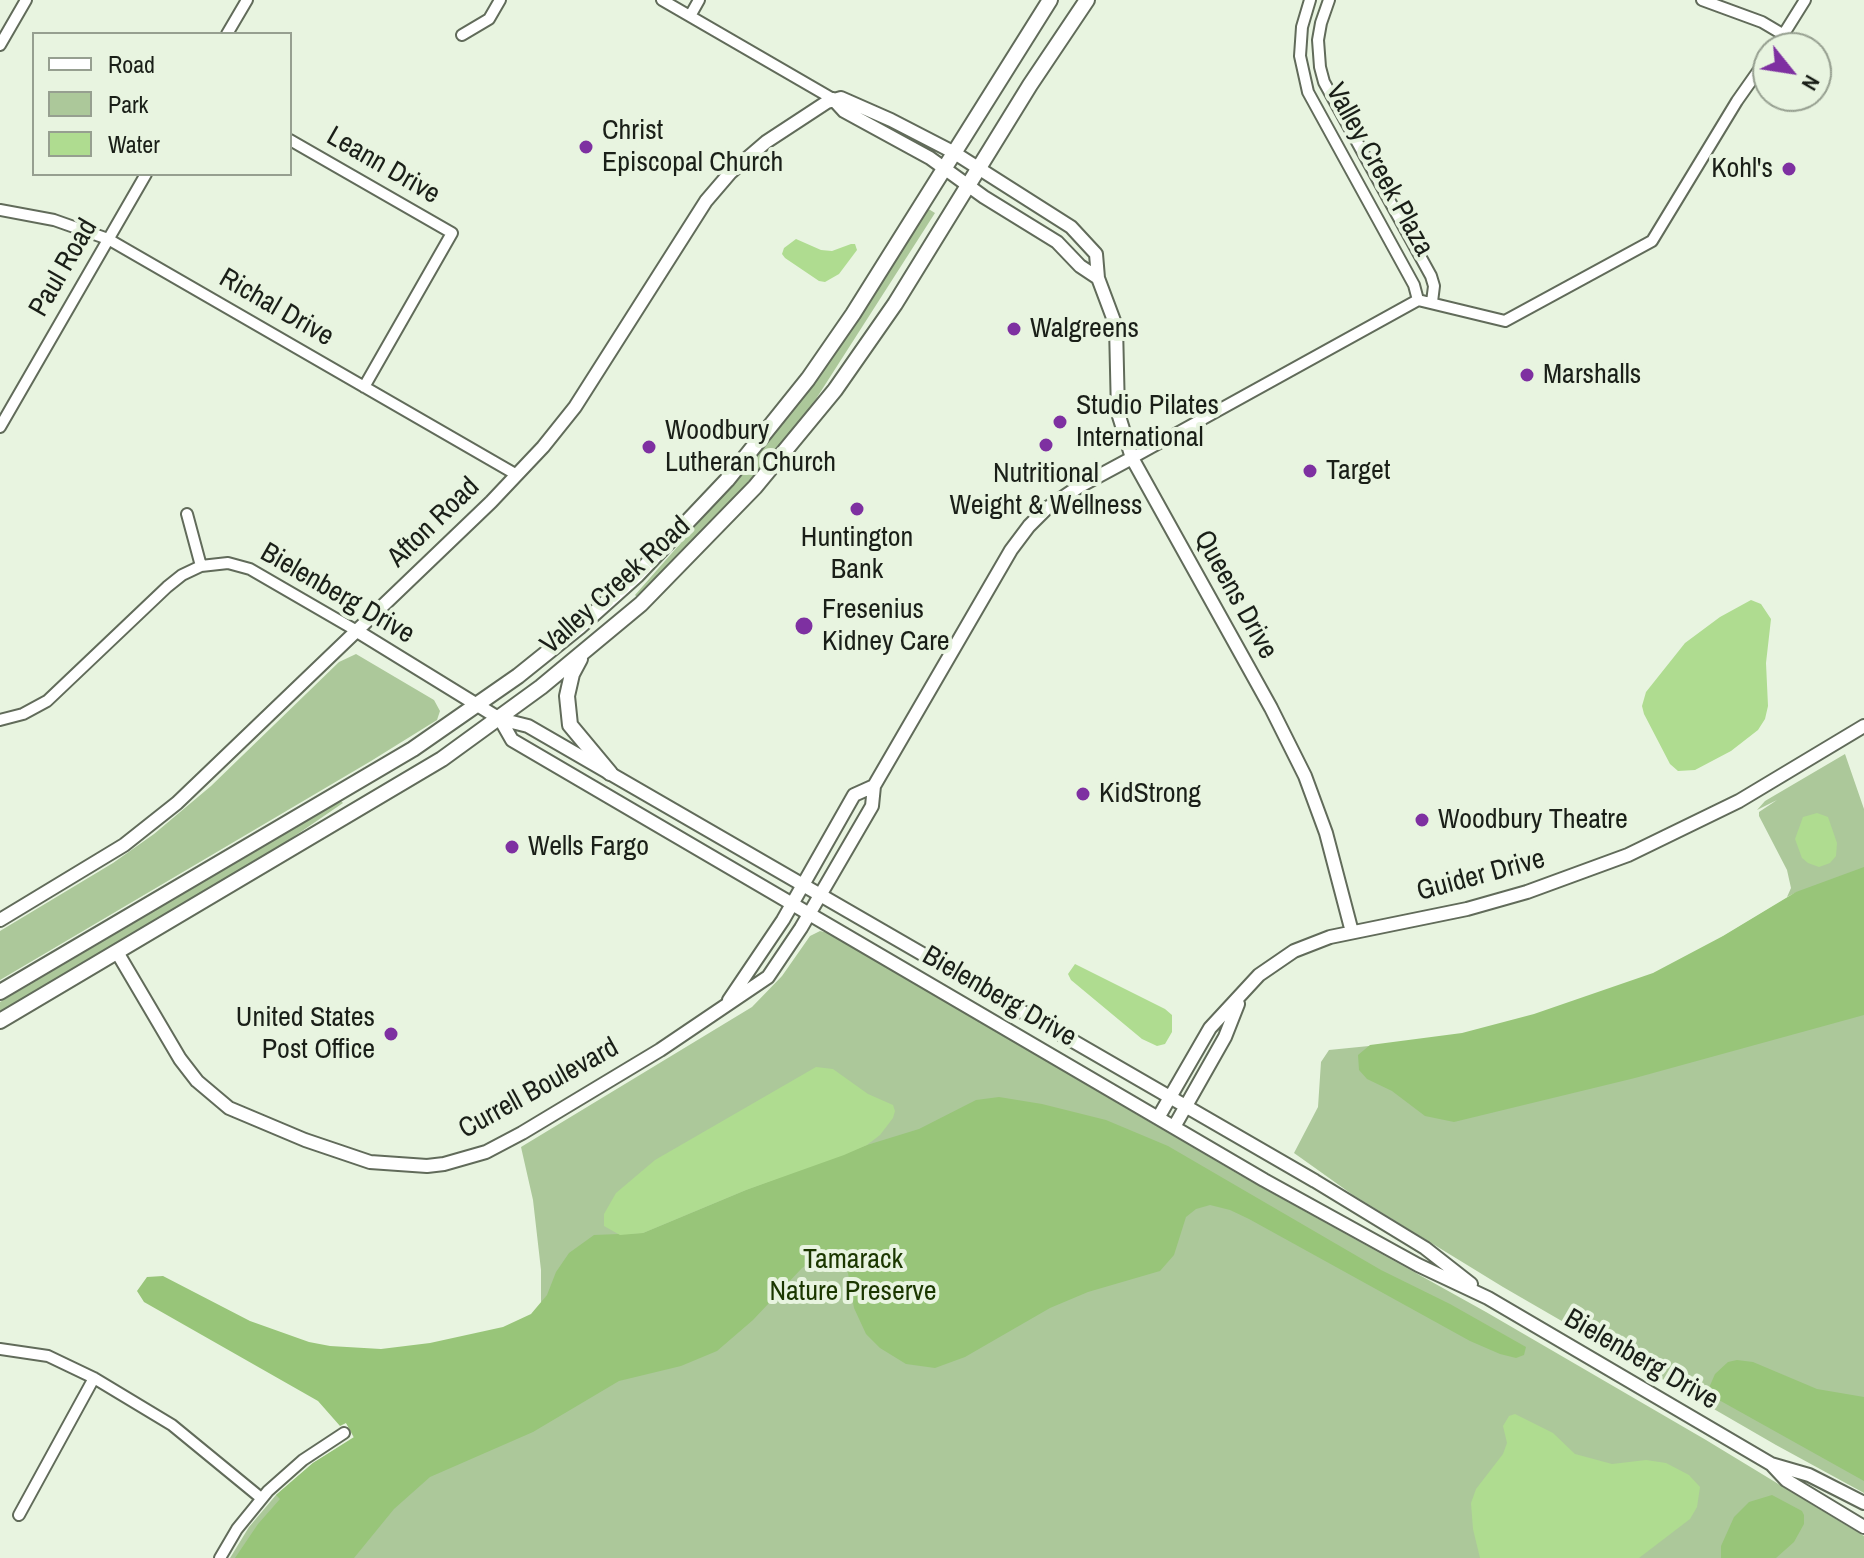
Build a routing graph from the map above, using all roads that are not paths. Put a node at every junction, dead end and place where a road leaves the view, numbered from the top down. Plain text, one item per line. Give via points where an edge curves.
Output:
1 (26, 0) edge
2 (247, 0) edge
3 (500, 0) edge
4 (662, 0) edge
5 (699, 0) edge
6 (1050, 0) edge
7 (1087, 0) edge
8 (1310, 0) edge
9 (1329, 0) edge
10 (1702, 0) edge
11 (1805, 0) edge
12 (690, 16) junction
13 (228, 32) edge
14 (1779, 32) edge
15 (1786, 32) edge
16 (462, 35) dead end
17 (0, 45) edge
18 (1752, 80) edge
19 (833, 99) junction
20 (292, 141) edge
21 (953, 152) junction
22 (944, 167) junction
23 (979, 168) junction
24 (145, 176) edge
25 (968, 185) junction
26 (0, 210) edge
27 (108, 239) junction
28 (1098, 278) junction
29 (1418, 300) junction
30 (1432, 302) junction
31 (364, 387) junction
32 (0, 427) edge
33 (1132, 458) junction
34 (517, 475) junction
35 (187, 514) dead end
36 (201, 566) junction
37 (357, 631) junction
38 (582, 655) junction
39 (479, 706) junction
40 (500, 719) junction
41 (0, 720) edge
42 (1864, 726) edge
43 (610, 773) junction
44 (874, 786) junction
45 (804, 884) junction
46 (822, 894) junction
47 (792, 904) junction
48 (810, 914) junction
49 (0, 920) edge
50 (1352, 932) junction
51 (117, 952) junction
52 (0, 992) edge
53 (1240, 997) junction
54 (725, 1007) junction
55 (0, 1021) edge
56 (1170, 1097) junction
57 (1186, 1106) junction
58 (1158, 1118) junction
59 (1174, 1127) junction
60 (1488, 1298) junction
61 (0, 1349) edge
62 (94, 1378) junction
63 (344, 1433) dead end
64 (1771, 1464) junction
65 (261, 1498) junction
66 (1864, 1503) edge
67 (19, 1515) dead end
68 (1864, 1527) edge
69 (220, 1558) edge

1 - 17 street
2 - 13 street
3 - 16 street via 489,19
4 - 12 street, Queens Drive
5 - 12 street
6 - 21 main road, Valley Creek Road
7 - 23 main road, Valley Creek Road
8 - 29 street, Valley Creek Plaza via 1300,56 1308,92
9 - 30 street, Valley Creek Plaza via 1318,40 1324,82 1431,276
10 - 14 street
11 - 15 street
12 - 19 street, Queens Drive
18 - 30 street, Valley Creek Plaza via 1652,241 1508,320
19 - 21 street, Queens Drive via 850,100
19 - 22 street, Queens Drive via 844,111
19 - 34 street, Afton Road via 757,148 700,207 575,407
20 - 31 street, Leann Drive via 452,233
21 - 22 main road, Valley Creek Road
21 - 23 street, Queens Drive
22 - 25 street, Queens Drive
22 - 39 main road, Valley Creek Road via 824,356 727,480 618,592
23 - 25 main road, Valley Creek Road
23 - 28 street, Queens Drive via 1085,240 1096,254
24 - 27 street, Paul Road
25 - 28 street, Queens Drive via 1057,242
25 - 38 main road, Valley Creek Road via 881,326 802,431 698,549
26 - 27 street, Richal Drive via 54,220
27 - 31 street, Richal Drive
27 - 32 street, Paul Road
28 - 33 street, Queens Drive via 1116,326 1118,413
29 - 30 street, Valley Creek Plaza
29 - 33 street
31 - 34 street, Richal Drive
33 - 44 street, Currell Boulevard via 1062,496 1029,526
33 - 50 street, Queens Drive via 1294,753 1321,817
34 - 37 street, Afton Road
35 - 36 street
36 - 37 street, Bielenberg Drive via 228,563 250,569
36 - 41 street via 167,587 47,701
37 - 39 street, Bielenberg Drive
37 - 49 street, Afton Road via 177,803 124,845
38 - 40 main road, Valley Creek Road
38 - 43 main road via 567,696 570,725
39 - 40 street, Bielenberg Drive
39 - 52 main road, Valley Creek Road via 392,763
40 - 43 street, Bielenberg Drive via 528,726
40 - 47 street, Bielenberg Drive via 512,740
40 - 51 main road, Valley Creek Road via 420,773
42 - 50 street, Guider Drive via 1739,801 1628,855 1467,909
43 - 45 street, Bielenberg Drive
44 - 45 street, Currell Boulevard via 854,795
44 - 46 street, Currell Boulevard via 872,806
45 - 46 street, Bielenberg Drive
45 - 47 street, Currell Boulevard
46 - 48 street, Currell Boulevard
46 - 56 street, Bielenberg Drive
47 - 48 street, Bielenberg Drive
47 - 54 street, Currell Boulevard
48 - 54 street, Currell Boulevard via 768,977
48 - 58 street, Bielenberg Drive
50 - 53 street, Guider Drive via 1294,951
51 - 54 street, Currell Boulevard via 180,1059 211,1095 278,1130 389,1165 444,1164 486,1152
51 - 55 main road, Valley Creek Road
53 - 56 street, Guider Drive via 1210,1028
53 - 57 street, Guider Drive via 1225,1037
56 - 57 street, Bielenberg Drive
56 - 58 street, Guider Drive
57 - 59 street, Guider Drive
57 - 60 street, Bielenberg Drive via 1425,1248
58 - 59 street, Bielenberg Drive
59 - 60 street, Bielenberg Drive via 1385,1247
60 - 64 street, Bielenberg Drive
61 - 62 street via 48,1356
62 - 65 street via 172,1425
62 - 67 street
63 - 65 street via 303,1460
64 - 66 street, Bielenberg Drive via 1809,1475
64 - 68 street, Bielenberg Drive via 1786,1480
65 - 69 street

